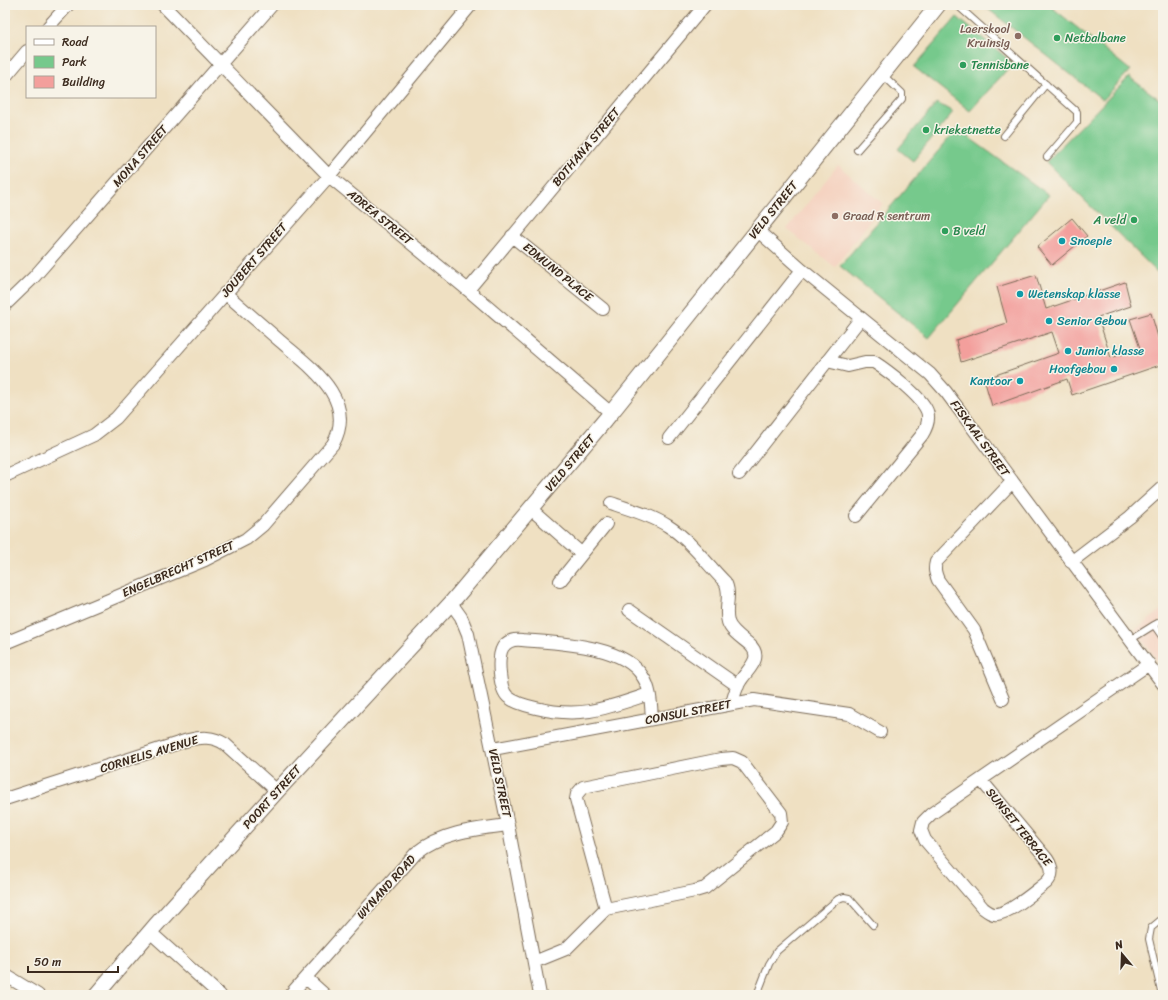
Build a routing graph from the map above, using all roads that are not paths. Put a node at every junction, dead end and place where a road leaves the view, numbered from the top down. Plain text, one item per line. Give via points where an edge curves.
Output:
1 (68, 5) edge
2 (163, 5) edge
3 (272, 5) edge
4 (471, 5) edge
5 (704, 5) edge
6 (938, 5) edge
7 (957, 5) edge
8 (49, 26) edge
9 (26, 53) edge
10 (220, 65) junction
11 (883, 75) junction
12 (5, 76) edge
13 (1046, 84) junction
14 (1004, 136) dead end
15 (857, 150) dead end
16 (1047, 157) dead end
17 (329, 176) junction
18 (757, 230) junction
19 (512, 236) junction
20 (802, 270) junction
21 (468, 290) junction
22 (225, 293) junction
23 (5, 305) edge
24 (603, 309) dead end
25 (861, 318) junction
26 (827, 361) junction
27 (611, 413) junction
28 (669, 438) dead end
29 (739, 474) dead end
30 (5, 476) edge
31 (1012, 482) junction
32 (1163, 487) edge
33 (612, 504) dead end
34 (531, 509) junction
35 (856, 516) dead end
36 (606, 524) dead end
37 (582, 554) junction
38 (1071, 562) junction
39 (560, 582) dead end
40 (452, 602) junction
41 (629, 610) dead end
42 (1163, 620) edge
43 (1154, 625) junction
44 (1163, 638) edge
45 (1130, 640) junction
46 (5, 643) edge
47 (1148, 664) junction
48 (1163, 684) edge
49 (738, 686) junction
50 (649, 694) junction
51 (1003, 699) dead end
52 (732, 703) junction
53 (652, 719) junction
54 (880, 732) dead end
55 (493, 749) junction
56 (981, 780) junction
57 (277, 791) junction
58 (5, 798) edge
59 (508, 825) junction
60 (606, 909) junction
61 (1163, 918) edge
62 (873, 925) dead end
63 (150, 932) junction
64 (534, 962) junction
65 (5, 975) edge
66 (306, 978) junction
67 (38, 995) edge
68 (96, 995) edge
69 (220, 995) edge
70 (290, 995) edge
71 (325, 995) edge
72 (540, 995) edge
73 (757, 995) edge
74 (1162, 995) edge

1 - 8 street
2 - 10 street, ADREA STREET
3 - 10 street, MONA STREET
4 - 17 street, JOUBERT STREET
5 - 19 street, BOTHANA STREET
6 - 11 street, VELD STREET
7 - 13 lane
9 - 12 street
10 - 17 street, ADREA STREET
10 - 23 street, MONA STREET via 34,277
11 - 15 lane via 899,88 902,99
11 - 18 street, VELD STREET
13 - 14 lane
13 - 16 lane via 1077,112 1078,118
17 - 21 street, ADREA STREET
17 - 22 street, JOUBERT STREET
18 - 20 street, FISKAAL STREET
18 - 27 street, VELD STREET
19 - 21 street, BOTHANA STREET
19 - 24 street, EDMUND PLACE
20 - 25 street, FISKAAL STREET
20 - 28 street
21 - 27 street, ADREA STREET
22 - 30 street, JOUBERT STREET via 116,418 94,435
22 - 46 street, ENGELBRECHT STREET via 327,384 336,399 340,417 339,431 332,444 263,525 246,539 205,560
25 - 26 street
25 - 31 street, FISKAAL STREET via 930,374
26 - 29 street
26 - 35 street via 848,366 874,362 919,399 928,414 927,425 922,435
27 - 34 street, VELD STREET
31 - 38 street, FISKAAL STREET
31 - 51 street via 936,562 935,567 938,580 974,630
32 - 38 street via 1130,517
33 - 49 street via 650,516 669,527 680,535 725,582 728,592 728,621 733,630 753,647 757,656
34 - 37 street
34 - 40 street, VELD STREET
36 - 37 street
37 - 39 street
38 - 45 street, FISKAAL STREET
40 - 55 street, VELD STREET via 462,617 468,634
40 - 57 street, POORT STREET
41 - 49 street
42 - 43 lane
43 - 44 lane
43 - 45 lane
45 - 47 street, FISKAAL STREET
47 - 48 street, FISKAAL STREET
47 - 56 street, SUNSET TERRACE
49 - 52 street
50 - 50 street via 644,677 632,665 612,654 589,647 517,639 507,643 502,651 500,672 503,690 507,696 525,705 577,714
50 - 53 street
52 - 53 street, CONSUL STREET
52 - 54 street, CONSUL STREET via 757,700 844,713
53 - 55 street, CONSUL STREET
55 - 59 street, VELD STREET
56 - 56 street, SUNSET TERRACE via 931,814 923,822 921,830 925,840 978,902 988,912 998,914 1046,883 1051,878 1052,869 1047,859
57 - 58 street, CORNELIS AVENUE via 225,744 204,738 188,740
57 - 63 street, POORT STREET
59 - 64 street, VELD STREET
59 - 66 street, WYNAND ROAD via 453,834 425,846
60 - 60 street via 700,890 776,831 782,822 781,813 742,762 733,758 721,758 593,784 579,791 576,799 578,808
60 - 64 street via 566,949
61 - 74 lane via 1151,928 1149,939
62 - 73 lane via 849,898 838,898 777,951
63 - 68 street, POORT STREET
63 - 69 street
64 - 72 street, VELD STREET
65 - 67 street
66 - 70 street, WYNAND ROAD
66 - 71 street

